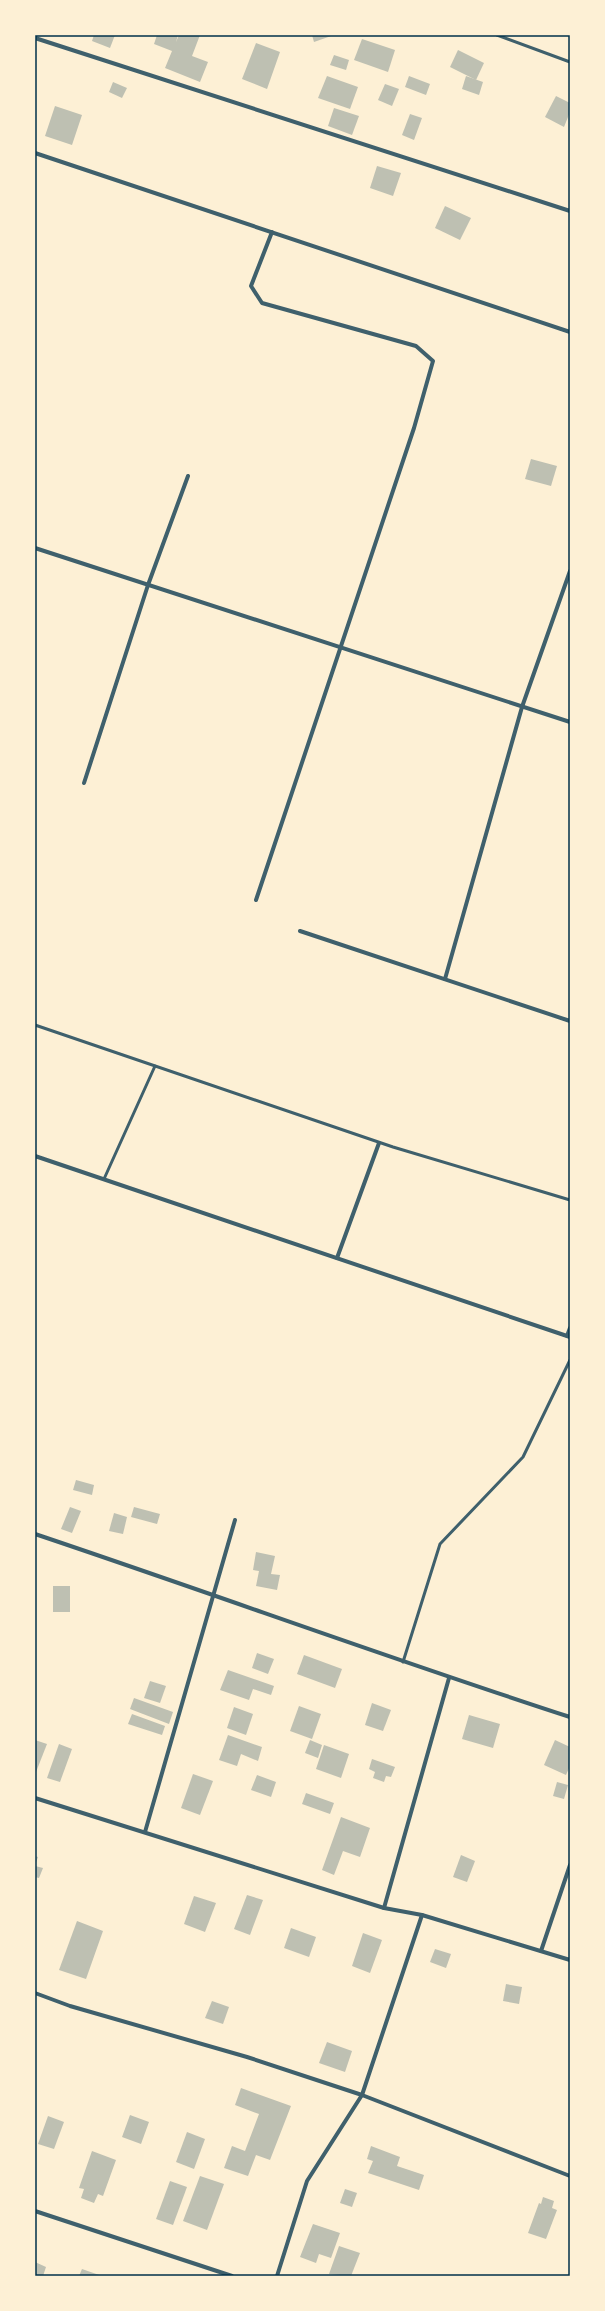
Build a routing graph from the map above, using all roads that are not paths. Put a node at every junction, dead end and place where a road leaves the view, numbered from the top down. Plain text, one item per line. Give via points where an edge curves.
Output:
1 (497, 35) edge
2 (35, 38) edge
3 (570, 62) edge
4 (35, 153) edge
5 (570, 211) edge
6 (272, 232) junction
7 (570, 332) edge
8 (188, 476) dead end
9 (35, 548) edge
10 (570, 571) edge
11 (148, 585) junction
12 (341, 648) junction
13 (522, 707) junction
14 (570, 722) edge
15 (84, 783) dead end
16 (256, 900) dead end
17 (300, 931) dead end
18 (445, 979) junction
19 (570, 1021) edge
20 (35, 1025) edge
21 (155, 1066) junction
22 (379, 1143) junction
23 (35, 1156) edge
24 (104, 1179) junction
25 (570, 1200) edge
26 (337, 1258) junction
27 (570, 1328) edge
28 (569, 1337) edge
29 (570, 1360) edge
30 (235, 1520) dead end
31 (35, 1534) edge
32 (214, 1594) junction
33 (403, 1662) junction
34 (449, 1678) junction
35 (570, 1717) edge
36 (35, 1798) edge
37 (145, 1832) junction
38 (570, 1865) edge
39 (384, 1908) junction
40 (422, 1915) junction
41 (541, 1951) junction
42 (570, 1960) edge
43 (35, 1993) edge
44 (362, 2095) junction
45 (570, 2176) edge
46 (35, 2211) edge
47 (232, 2276) edge
48 (277, 2276) edge

1 - 3 lane
2 - 5 street
4 - 6 street
6 - 7 street
6 - 12 street via 251,286 262,303 416,346 433,361 414,428
8 - 11 street
9 - 11 street
10 - 13 street
11 - 12 street
11 - 15 street
12 - 13 street
12 - 16 street
13 - 14 street
13 - 18 street
17 - 18 street
18 - 19 street
20 - 21 lane
21 - 22 lane
21 - 24 lane
22 - 25 lane
22 - 26 street
23 - 24 street
24 - 26 street
26 - 28 street
27 - 28 street
29 - 33 lane via 523,1457 440,1544
30 - 32 street
31 - 32 street
32 - 33 street
32 - 37 street
33 - 34 street
34 - 35 street
34 - 39 street
36 - 37 street
37 - 39 street
38 - 41 street
39 - 40 street
40 - 41 street
40 - 44 street
41 - 42 street
43 - 44 street via 70,2006 247,2057
44 - 45 street
44 - 48 street via 307,2181
46 - 47 street

